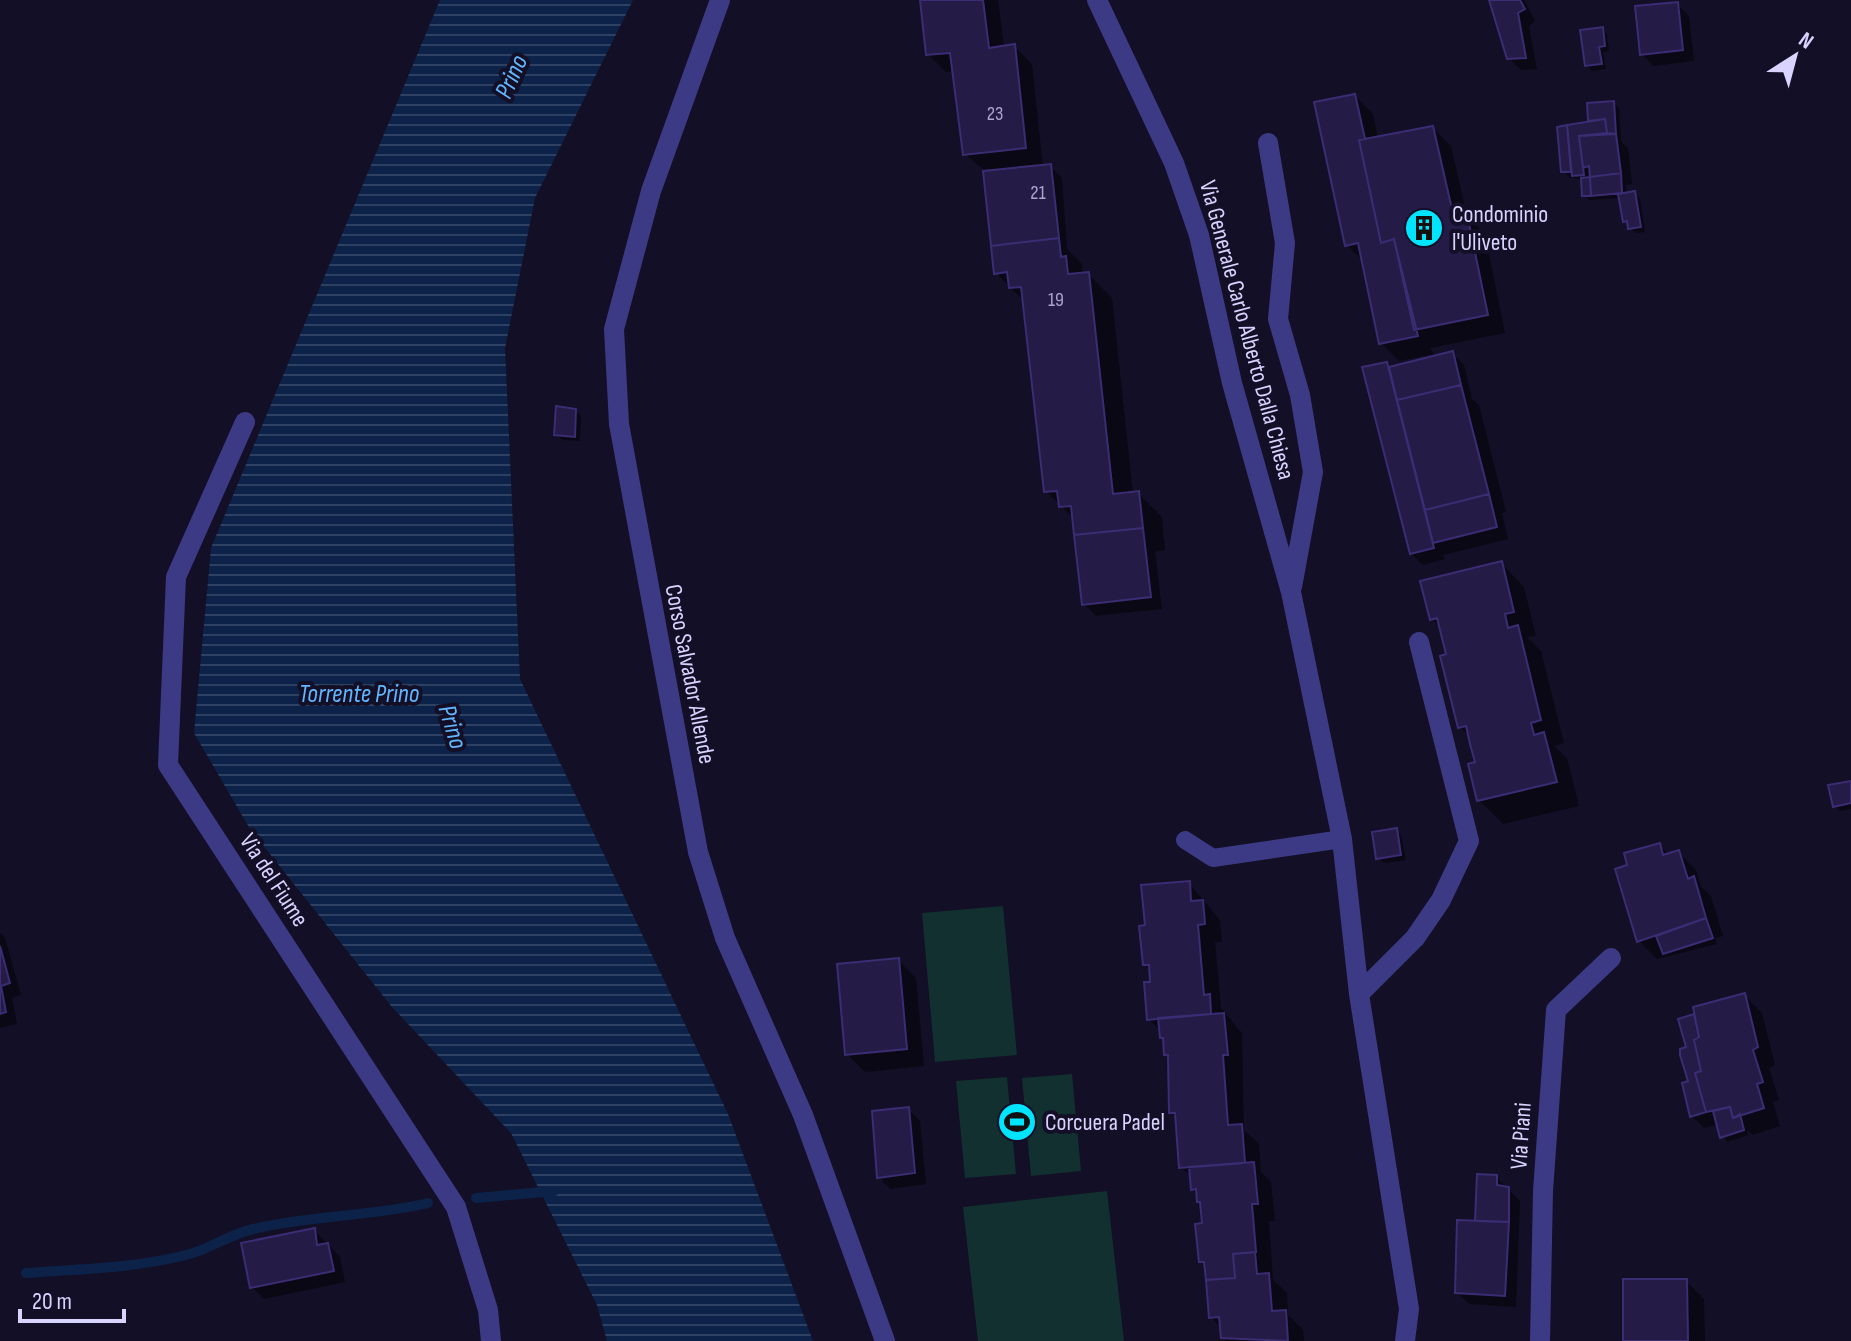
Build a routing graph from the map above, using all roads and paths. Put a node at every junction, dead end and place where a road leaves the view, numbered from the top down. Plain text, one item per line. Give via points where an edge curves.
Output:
1 (720, 0) edge
2 (1097, 0) edge
3 (1268, 143) dead end
4 (245, 422) dead end
5 (1291, 592) junction
6 (1419, 642) dead end
7 (1342, 839) junction
8 (1185, 840) dead end
9 (1611, 958) dead end
10 (1359, 994) junction
11 (491, 1341) edge
12 (885, 1341) edge
13 (1405, 1341) edge
14 (1540, 1341) edge

1 - 12 street, Corso Salvador Allende via 651,191 614,329 619,424 698,852 725,938 803,1115
2 - 5 street, Via Generale Carlo Alberto Dalla Chiesa via 1174,163 1199,235 1232,383
3 - 5 street, Via Generale Carlo Alberto Dalla Chiesa via 1285,243 1278,319 1300,395 1313,472
4 - 11 street, Via del Fiume via 176,577 168,765 456,1207 488,1310
5 - 7 street, Via Generale Carlo Alberto Dalla Chiesa
6 - 10 street via 1469,841 1441,900 1415,938
7 - 8 lane via 1213,858
7 - 10 street, Via Generale Carlo Alberto Dalla Chiesa
9 - 14 street, Via Piani via 1556,1010 1543,1191
10 - 13 street, Via Generale Carlo Alberto Dalla Chiesa via 1409,1309

